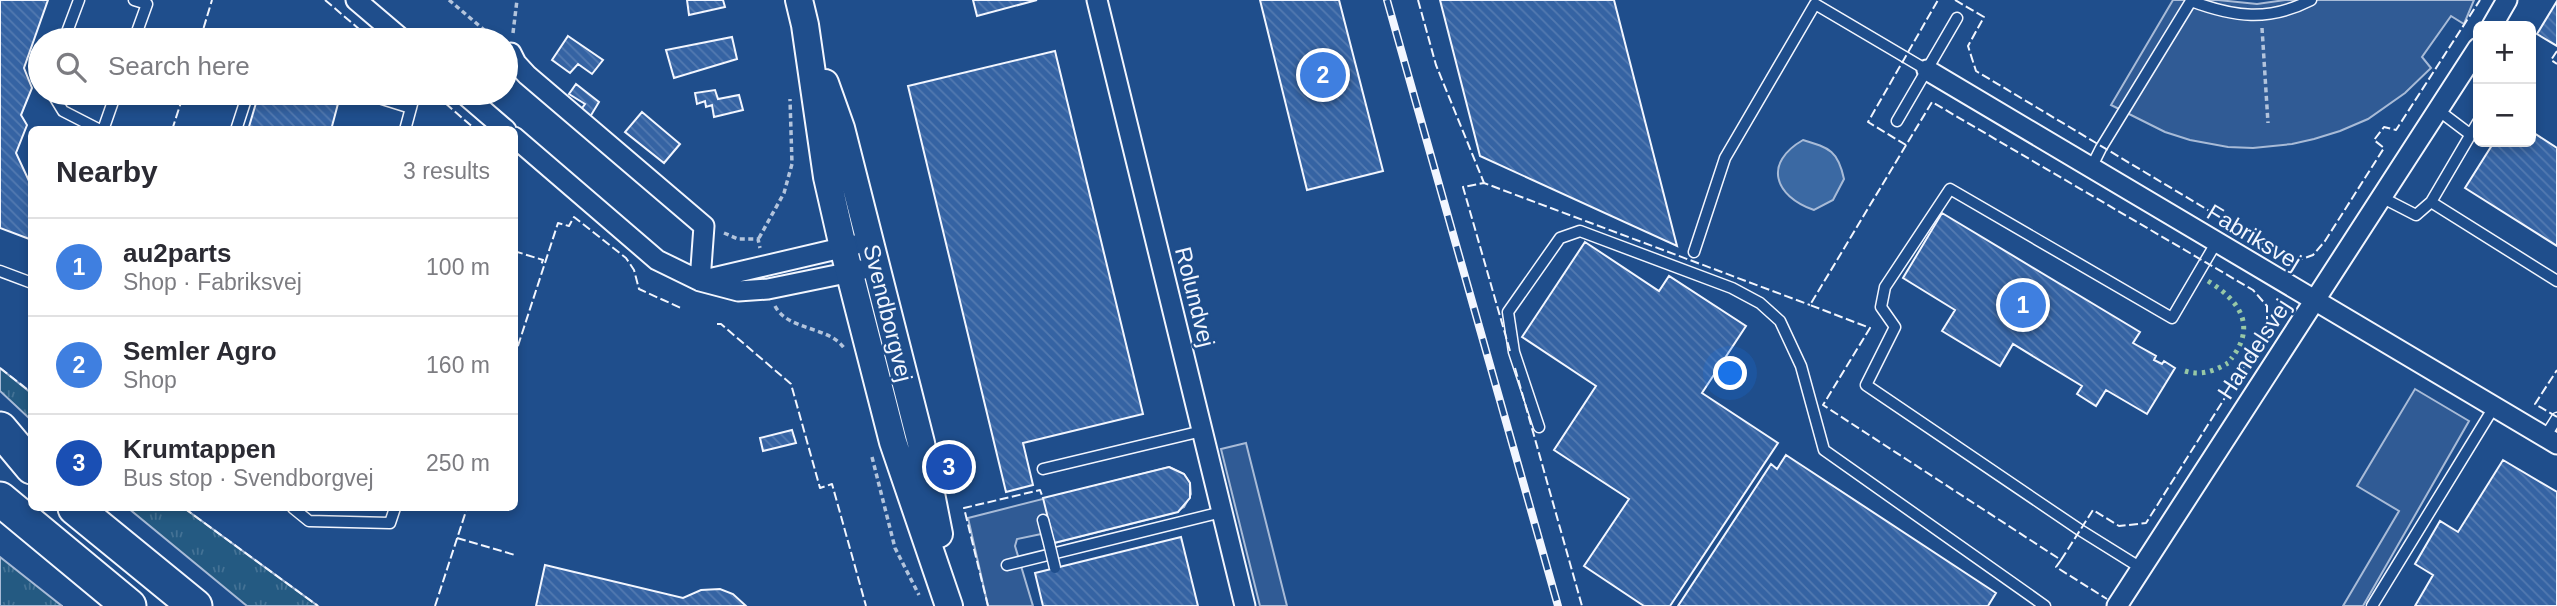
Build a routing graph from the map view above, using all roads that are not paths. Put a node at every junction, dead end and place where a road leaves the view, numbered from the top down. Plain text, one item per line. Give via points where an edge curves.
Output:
1 (79, 0) edge
2 (134, 0) edge
3 (356, 0) edge
4 (1097, 0) edge
5 (2311, 0) edge
6 (2507, 0) edge
7 (802, 12) edge
8 (1957, 18) dead end
9 (2495, 21) edge
10 (68, 28) edge
11 (138, 28) edge
12 (388, 28) edge
13 (2473, 56) edge
14 (518, 65) edge
15 (1927, 69) junction
16 (59, 105) edge
17 (111, 105) edge
18 (244, 105) edge
19 (401, 105) edge
20 (412, 105) edge
21 (477, 105) edge
22 (411, 108) junction
23 (2438, 110) junction
24 (1897, 121) dead end
25 (93, 126) edge
26 (103, 126) edge
27 (237, 126) edge
28 (406, 126) edge
29 (501, 126) edge
30 (2473, 131) edge
31 (2471, 135) junction
32 (518, 140) edge
33 (2091, 168) junction
34 (2381, 197) junction
35 (2431, 202) junction
36 (2216, 243) junction
37 (856, 244) junction
38 (1694, 252) dead end
39 (876, 268) junction
40 (0, 271) edge
41 (850, 273) junction
42 (700, 281) junction
43 (2557, 281) edge
44 (28, 282) edge
45 (2314, 301) junction
46 (2494, 407) junction
47 (2557, 418) edge
48 (1539, 427) dead end
49 (0, 429) edge
50 (1202, 430) junction
51 (2551, 441) edge
52 (0, 443) edge
53 (28, 464) edge
54 (28, 466) edge
55 (1043, 469) dead end
56 (0, 499) edge
57 (79, 511) edge
58 (297, 511) edge
59 (394, 511) edge
60 (1222, 512) junction
61 (1043, 520) dead end
62 (0, 522) edge
63 (1007, 565) dead end
64 (1055, 568) dead end
65 (2141, 568) junction
66 (106, 606) edge
67 (129, 606) edge
68 (195, 606) edge
69 (952, 606) edge
70 (1245, 606) edge
71 (2045, 606) edge
72 (2117, 606) edge
73 (2372, 606) edge

1 - 10 lane
2 - 11 lane via 147,4
3 - 12 street
4 - 50 street, Rolundvej
5 - 33 lane via 2262,15 2230,14 2191,1
6 - 9 street
7 - 37 main road, Svendborgvej via 827,177
8 - 15 lane
13 - 23 street, Handelsvej
14 - 42 street via 704,226
15 - 24 lane
15 - 33 street, Fabriksvej
15 - 38 lane via 1815,4 1724,158
16 - 25 lane
17 - 26 lane
18 - 27 lane
19 - 22 lane
20 - 22 lane
21 - 29 street
22 - 28 lane
23 - 31 lane
23 - 34 street, Handelsvej
30 - 31 lane
31 - 35 lane
32 - 42 street via 657,260
33 - 36 street, Fabriksvej
34 - 35 lane via 2416,215
34 - 45 street, Handelsvej
35 - 43 lane
36 - 45 street, Fabriksvej
36 - 65 lane via 2172,318 1950,189 1885,287 1881,307 1895,327 1866,384
37 - 39 main road, Svendborgvej
37 - 41 main road, Svendborgvej
37 - 42 street
39 - 41 street
39 - 69 main road, Svendborgvej via 921,443
40 - 44 lane
41 - 42 street via 738,292
41 - 69 main road, Svendborgvej via 893,442
45 - 46 street, Fabriksvej
45 - 65 street, Handelsvej
46 - 51 street, Fabriksvej
46 - 73 lane
47 - 51 lane
48 - 71 lane via 1514,352 1508,312 1560,238 1580,231 1732,288 1760,303 1780,321 1801,366 1824,450
49 - 53 highway
50 - 55 lane
50 - 60 street, Rolundvej
52 - 54 highway
56 - 67 highway
57 - 68 highway
58 - 59 lane via 309,521 390,523
60 - 63 lane
60 - 70 street, Rolundvej
61 - 64 lane, bridge
62 - 66 highway
65 - 72 street, Handelsvej

